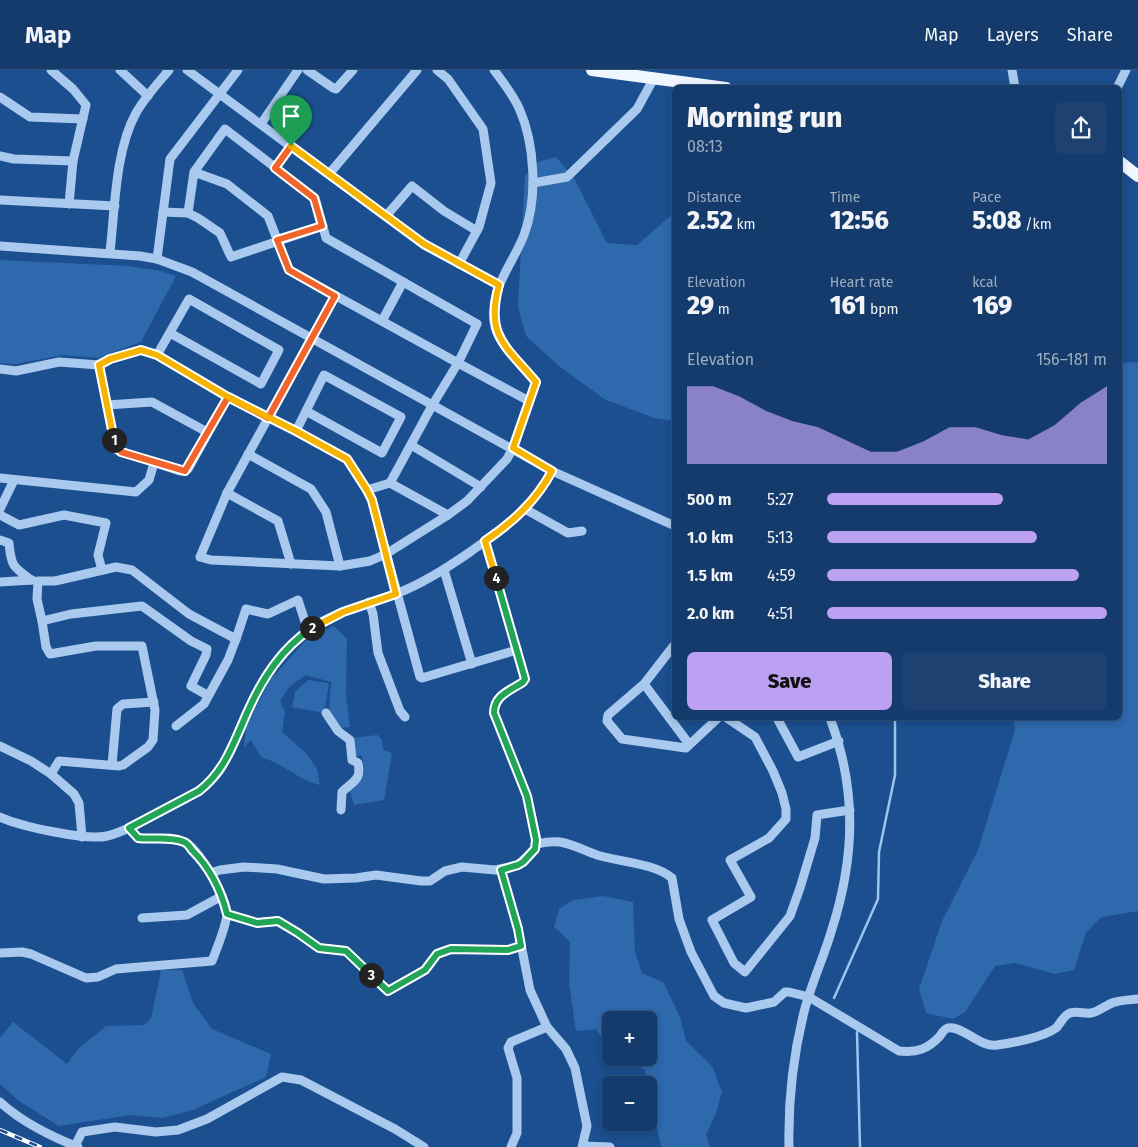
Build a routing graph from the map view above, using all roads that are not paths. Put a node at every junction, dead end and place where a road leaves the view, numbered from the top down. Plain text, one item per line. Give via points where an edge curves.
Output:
1 (51, 70) edge
2 (120, 70) edge
3 (169, 70) edge
4 (187, 70) edge
5 (238, 70) edge
6 (298, 70) edge
7 (307, 70) edge
8 (353, 70) edge
9 (417, 70) edge
10 (437, 70) edge
11 (494, 70) edge
12 (592, 70) edge
13 (1012, 70) edge
14 (1126, 70) edge
15 (654, 78) junction
16 (704, 85) edge
17 (1014, 85) edge
18 (1118, 85) edge
19 (220, 94) junction
20 (148, 96) junction
21 (0, 97) edge
22 (83, 119) junction
23 (261, 124) junction
24 (291, 146) junction
25 (0, 156) edge
26 (74, 161) junction
27 (1122, 164) edge
28 (275, 168) junction
29 (194, 172) junction
30 (328, 174) junction
31 (1138, 176) edge
32 (532, 183) junction
33 (0, 200) edge
34 (69, 204) junction
35 (115, 206) junction
36 (163, 212) junction
37 (188, 214) junction
38 (386, 216) junction
39 (322, 226) junction
40 (477, 231) junction
41 (277, 240) junction
42 (0, 246) edge
43 (110, 252) junction
44 (157, 259) junction
45 (459, 264) junction
46 (403, 282) junction
47 (499, 285) junction
48 (335, 296) junction
49 (382, 321) junction
50 (170, 332) junction
51 (312, 338) junction
52 (157, 355) junction
53 (458, 363) junction
54 (99, 365) junction
55 (0, 369) edge
56 (228, 397) junction
57 (529, 401) junction
58 (433, 404) junction
59 (107, 405) junction
60 (306, 411) junction
61 (268, 418) junction
62 (296, 431) junction
63 (207, 432) junction
64 (411, 445) junction
65 (513, 448) junction
66 (248, 454) junction
67 (154, 462) junction
68 (552, 471) junction
69 (0, 478) edge
70 (14, 480) junction
71 (390, 483) junction
72 (481, 487) junction
73 (367, 490) junction
74 (227, 493) junction
75 (0, 509) edge
76 (525, 509) junction
77 (0, 515) edge
78 (448, 515) junction
79 (672, 525) edge
80 (582, 531) dead end
81 (0, 540) edge
82 (485, 541) junction
83 (386, 554) junction
84 (291, 564) junction
85 (340, 566) junction
86 (102, 570) junction
87 (444, 570) junction
88 (34, 580) junction
89 (0, 582) edge
90 (396, 594) junction
91 (369, 602) junction
92 (42, 620) junction
93 (308, 631) junction
94 (236, 639) junction
95 (672, 649) edge
96 (517, 650) junction
97 (472, 664) junction
98 (644, 684) junction
99 (207, 695) junction
100 (154, 702) junction
101 (326, 713) dead end
102 (405, 717) dead end
103 (716, 720) edge
104 (730, 720) edge
105 (778, 720) edge
106 (831, 720) edge
107 (176, 726) dead end
108 (839, 741) junction
109 (689, 744) junction
110 (0, 746) edge
111 (112, 766) junction
112 (51, 774) junction
113 (341, 810) dead end
114 (850, 810) junction
115 (0, 817) edge
116 (129, 828) junction
117 (82, 837) junction
118 (537, 844) junction
119 (501, 870) junction
120 (211, 873) junction
121 (222, 896) junction
122 (227, 914) junction
123 (142, 918) dead end
124 (521, 946) junction
125 (0, 953) edge
126 (809, 997) junction
127 (1138, 999) edge
128 (547, 1027) junction
129 (0, 1102) edge
130 (76, 1146) edge
131 (582, 1146) edge
132 (424, 1147) edge
133 (511, 1147) edge
134 (610, 1147) edge
135 (789, 1147) edge

1 - 22 street via 84,101
2 - 20 street
3 - 20 street
4 - 19 street
5 - 19 street
6 - 23 street
7 - 8 street via 336,89
9 - 30 street
10 - 40 street via 448,79 483,129 491,183
11 - 32 street via 520,109 531,154
12 - 15 main road
13 - 17 street
14 - 18 street
15 - 16 main road
15 - 32 street via 637,108 567,177
19 - 23 street
19 - 36 street via 170,159
20 - 35 street via 137,111 125,139
21 - 22 street via 30,117
22 - 26 street
23 - 24 street
24 - 28 street
24 - 30 street
25 - 26 street
26 - 34 street
27 - 31 main road
28 - 29 street via 224,129
28 - 39 street via 314,198
29 - 37 street
29 - 41 street via 227,184 268,216
30 - 38 street
32 - 47 street via 524,235
33 - 34 street
34 - 35 street
35 - 43 street
36 - 37 street
36 - 44 street
37 - 41 street via 220,233 231,257
38 - 40 street via 412,186
38 - 45 street via 424,244
39 - 41 street
39 - 46 street via 326,238
40 - 45 street
41 - 48 street via 289,270
42 - 43 street
43 - 44 street
44 - 51 street via 211,281
45 - 47 street
46 - 49 street
46 - 53 street via 477,324
47 - 57 street via 495,301 495,328 510,354 536,382
48 - 49 street
48 - 51 street
49 - 53 street
50 - 50 street via 189,299 279,350 262,384
50 - 52 street
51 - 58 street
51 - 61 street
52 - 54 street via 141,350
52 - 56 street
53 - 57 street
53 - 58 street
54 - 55 street via 59,362 16,371
54 - 59 street
56 - 61 street
56 - 63 street
57 - 65 street
58 - 64 street
58 - 65 street
59 - 63 street via 152,402
59 - 67 street via 117,450
60 - 60 street via 324,376 401,417 382,453
60 - 62 street
61 - 62 street
61 - 66 street
62 - 73 street via 347,459
63 - 67 street via 185,471
64 - 71 street
64 - 72 street
65 - 68 street
65 - 72 street
66 - 74 street
66 - 85 street via 311,489 326,512
67 - 70 street via 149,480 136,492
68 - 76 street
68 - 79 street
69 - 70 street
70 - 75 street
71 - 73 street
71 - 78 street
72 - 78 street
73 - 83 street
74 - 84 street via 278,521
74 - 84 street via 200,557
76 - 80 street via 568,533
76 - 82 street
77 - 86 street via 18,525 64,515 106,523 98,555
78 - 83 street
81 - 88 street via 9,544 10,561 16,569
82 - 87 street
82 - 96 street
83 - 85 street via 370,561
83 - 90 street
84 - 85 street
86 - 88 street via 55,581
86 - 94 street via 116,567 132,570 189,614
87 - 90 street
87 - 97 street
88 - 89 street
88 - 92 street
90 - 91 street
90 - 97 street via 420,677
91 - 93 street
91 - 102 street via 378,653
92 - 99 street via 142,606 190,641 207,649 191,686
92 - 100 street via 50,654 96,646 142,646
93 - 94 street via 298,600 268,614 246,609
93 - 116 street via 281,653 261,683 227,759 209,784
94 - 99 street via 228,660
95 - 98 street
96 - 97 street
96 - 118 street via 525,679 498,698 494,713 527,796
98 - 109 street
98 - 109 street via 608,715 607,720 622,740 686,748
99 - 107 street via 204,704
100 - 111 street via 153,740 123,765
100 - 111 street via 123,704 117,709
101 - 113 street via 338,731 350,740 352,760 358,763 360,772 358,778 342,792
103 - 109 street
104 - 114 street via 755,736 782,793 786,809 786,819 768,838 730,860 751,897 712,920 734,963 746,972 790,916 815,838 818,815
105 - 108 street via 798,757
106 - 108 street
108 - 114 street via 849,786
110 - 112 street
111 - 112 street via 59,761
112 - 117 street via 77,798
114 - 126 street via 850,851 844,884 833,928
115 - 117 street
116 - 117 street via 106,836
116 - 120 street via 138,838 185,842
118 - 119 street via 523,862
118 - 126 street via 562,842 638,864 672,878 679,919 691,952 714,996 724,1003 746,1008 774,1002 785,992
119 - 120 street via 462,867 445,871 430,881 376,875 324,879 277,869 244,867
119 - 124 street
120 - 121 street
121 - 122 street
121 - 123 street via 187,915
122 - 124 street via 257,923 278,921 319,948 346,951 388,991 425,970 437,954 451,949 508,950
122 - 125 street via 212,961 116,968 98,977 86,978 32,954
124 - 128 street via 530,990
126 - 127 street via 899,1050 912,1052 928,1047 950,1028 996,1046 1044,1034 1072,1012 1094,1013 1112,1003
126 - 135 street via 792,1066
128 - 131 street via 566,1049 575,1068 588,1126
128 - 133 street via 511,1042 508,1048 517,1078 517,1133
129 - 130 street via 45,1133
130 - 132 street via 82,1132 115,1127 156,1132 178,1130 282,1076 301,1080
131 - 134 street

